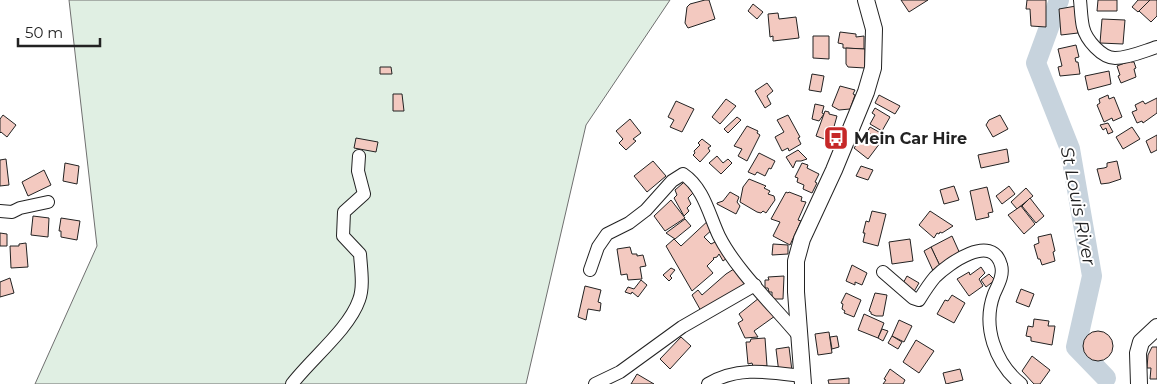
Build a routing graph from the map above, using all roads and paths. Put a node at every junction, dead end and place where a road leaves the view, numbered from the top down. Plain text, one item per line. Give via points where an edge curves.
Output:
1 (1080, 0) edge
2 (867, 1) edge
3 (1157, 47) edge
4 (359, 156) dead end
5 (48, 202) dead end
6 (0, 211) edge
7 (590, 270) dead end
8 (883, 272) dead end
9 (755, 285) junction
10 (1157, 327) edge
11 (798, 335) junction
12 (802, 380) edge
13 (292, 384) edge
14 (595, 384) edge
15 (708, 384) edge
16 (1021, 384) edge
17 (1139, 384) edge

1 - 3 street via 1084,30 1102,54 1123,57
2 - 11 main road via 874,29 873,68 796,260
4 - 13 street via 358,171 364,194 344,212 343,236 360,254 360,300 351,317
5 - 6 street via 12,212
7 - 9 street via 598,247 607,234 646,210 672,181 683,174 697,187 720,237
8 - 16 street via 919,300 934,278 958,259 973,252 992,252 1001,264 1002,273 990,310 991,339 1004,367
9 - 11 street
9 - 14 street via 682,327 620,372
10 - 17 main road via 1141,342
11 - 12 main road
12 - 15 street via 756,371 717,378

